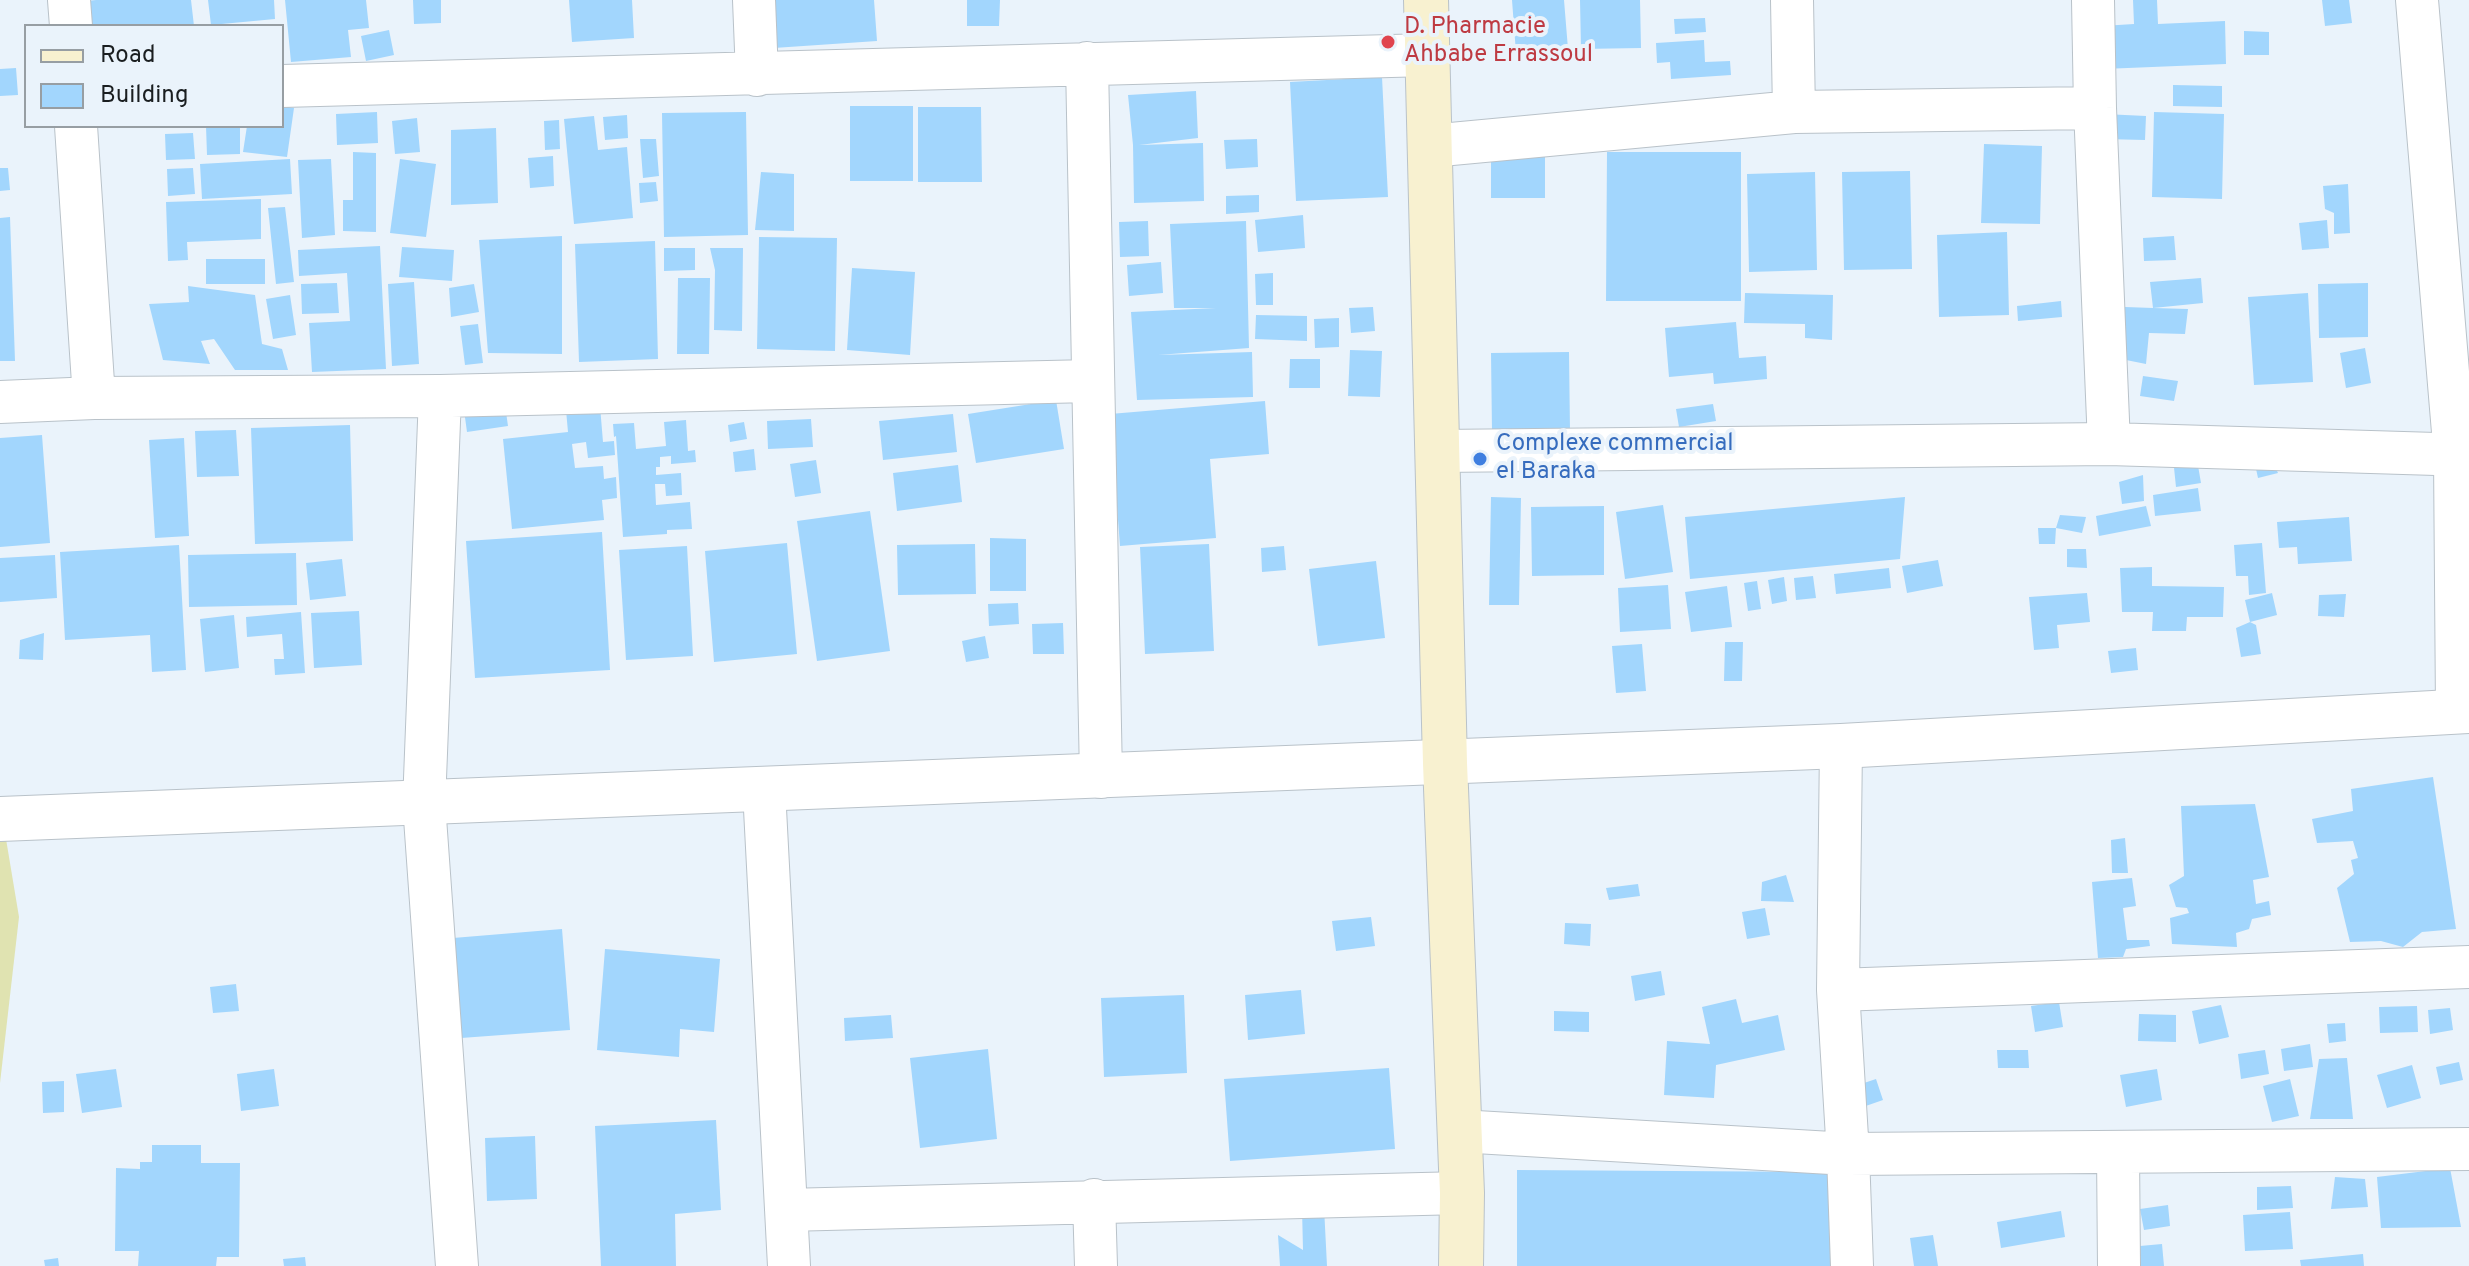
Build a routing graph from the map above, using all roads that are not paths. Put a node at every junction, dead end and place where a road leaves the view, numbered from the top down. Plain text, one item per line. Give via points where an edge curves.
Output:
1 (69, 0) edge
2 (754, 0) edge
3 (1426, 0) edge
4 (1792, 0) edge
5 (2093, 0) edge
6 (2417, 0) edge
7 (71, 24) edge
8 (1428, 55) junction
9 (1087, 63) junction
10 (757, 75) junction
11 (284, 86) edge
12 (2095, 108) junction
13 (1794, 112) junction
14 (76, 128) edge
15 (1430, 146) junction
16 (1091, 381) junction
17 (440, 396) junction
18 (94, 398) junction
19 (0, 402) edge
20 (2109, 444) junction
21 (1439, 451) junction
22 (2462, 456) edge
23 (2463, 711) edge
24 (1841, 746) junction
25 (1445, 763) junction
26 (1101, 777) junction
27 (764, 790) junction
28 (424, 804) junction
29 (0, 819) edge
30 (2469, 967) edge
31 (1838, 990) junction
32 (1459, 1131) junction
33 (2469, 1149) edge
34 (2118, 1152) junction
35 (1848, 1154) junction
36 (1462, 1193) junction
37 (1094, 1200) junction
38 (786, 1210) junction
39 (457, 1266) edge
40 (789, 1266) edge
41 (1096, 1266) edge
42 (1461, 1266) edge
43 (1852, 1266) edge
44 (2119, 1266) edge

1 - 7 street
2 - 10 street
3 - 8 main road
4 - 13 street
5 - 12 street
6 - 22 street
8 - 9 street
8 - 15 main road
9 - 10 street
9 - 16 street
10 - 11 street
12 - 13 street
12 - 20 street
13 - 15 street
14 - 18 street
15 - 21 main road
16 - 17 street
16 - 26 street
17 - 18 street
17 - 28 street
18 - 19 street
20 - 21 street
20 - 22 street
21 - 25 main road
22 - 23 street
23 - 24 street
24 - 25 street
24 - 31 street
25 - 26 street
25 - 32 main road
26 - 27 street
27 - 28 street
27 - 38 street
28 - 29 street
28 - 39 street
30 - 31 street
31 - 35 street
32 - 35 street
32 - 36 main road
33 - 34 street
34 - 35 street
34 - 44 street
35 - 43 street
36 - 37 street
36 - 42 main road
37 - 38 street
37 - 41 street
38 - 40 street

